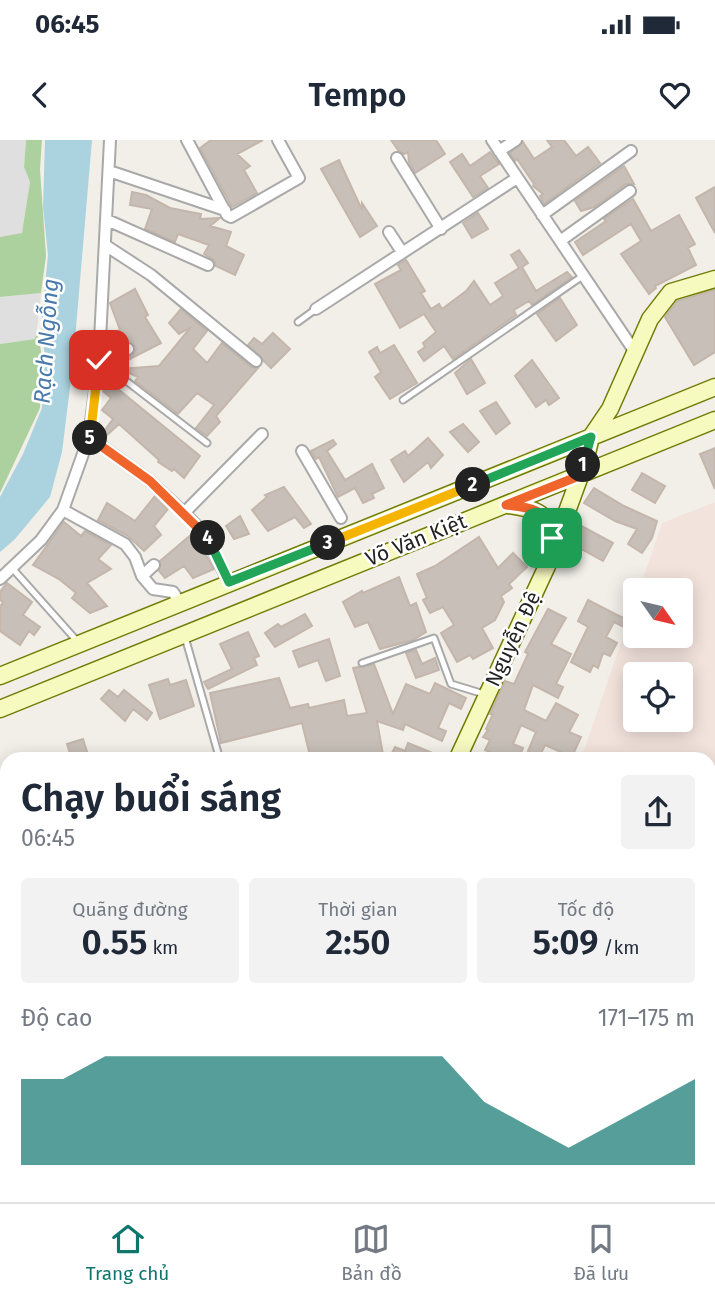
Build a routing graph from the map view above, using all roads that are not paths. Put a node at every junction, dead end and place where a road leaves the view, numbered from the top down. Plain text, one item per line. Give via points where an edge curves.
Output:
1 (110, 140) edge
2 (187, 140) edge
3 (278, 140) edge
4 (492, 140) edge
5 (516, 140) edge
6 (631, 151) dead end
7 (499, 152) junction
8 (397, 158) dead end
9 (109, 171) junction
10 (517, 178) junction
11 (631, 191) dead end
12 (225, 210) junction
13 (542, 215) junction
14 (107, 220) junction
15 (442, 229) junction
16 (389, 232) dead end
17 (560, 241) junction
18 (105, 245) junction
19 (402, 252) junction
20 (208, 265) dead end
21 (584, 275) junction
22 (715, 279) edge
23 (316, 309) joint
24 (298, 322) dead end
25 (99, 345) junction
26 (128, 349) dead end
27 (635, 352) junction
28 (99, 360) junction
29 (256, 361) dead end
30 (715, 387) edge
31 (403, 400) dead end
32 (715, 420) edge
33 (262, 434) dead end
34 (89, 437) junction
35 (591, 437) junction
36 (207, 443) dead end
37 (302, 451) dead end
38 (579, 476) junction
39 (506, 505) junction
40 (63, 509) junction
41 (184, 513) junction
42 (341, 518) dead end
43 (154, 565) dead end
44 (547, 566) junction
45 (12, 568) junction
46 (142, 576) junction
47 (0, 579) edge
48 (229, 582) junction
49 (180, 603) junction
50 (184, 634) junction
51 (79, 643) junction
52 (362, 663) dead end
53 (0, 676) edge
54 (487, 695) junction
55 (0, 709) edge
56 (218, 752) edge
57 (461, 752) edge

1 - 9 street
2 - 12 street
3 - 12 street via 299,178 231,217
4 - 7 street
5 - 7 street
6 - 13 street
7 - 10 street
8 - 15 street
9 - 12 street
9 - 14 street
10 - 13 street
10 - 15 street
11 - 17 street
13 - 17 street
14 - 18 street
14 - 20 street
15 - 19 street
16 - 19 street
17 - 21 street
18 - 25 street
18 - 29 street via 151,275
19 - 23 street
21 - 27 street
21 - 31 lane
22 - 27 main road, Nguyễn Đệ via 671,292 650,319
23 - 24 lane
25 - 26 street
25 - 28 street
27 - 35 main road, Nguyễn Đệ via 610,409
28 - 34 street
28 - 36 lane
30 - 35 main road, Võ Văn Kiệt
32 - 38 main road, Võ Văn Kiệt
33 - 41 street
34 - 40 street
34 - 41 street via 150,481
35 - 38 main road, Nguyễn Đệ
35 - 48 main road, Võ Văn Kiệt
37 - 42 street
38 - 39 main road, Võ Văn Kiệt
38 - 44 main road, Nguyễn Đệ
39 - 44 main road via 528,507 544,514 551,524
39 - 50 main road, Võ Văn Kiệt
40 - 45 street via 41,540
40 - 46 street via 125,544
41 - 48 street via 205,534
43 - 46 street
44 - 54 main road, Nguyễn Đệ
45 - 47 street
45 - 51 lane
46 - 49 street via 153,589 173,592
48 - 49 main road, Võ Văn Kiệt
49 - 51 main road, Võ Văn Kiệt
50 - 55 main road, Võ Văn Kiệt
50 - 56 lane
51 - 53 main road, Võ Văn Kiệt
52 - 54 lane via 435,638 451,684
54 - 57 main road, Nguyễn Đệ

